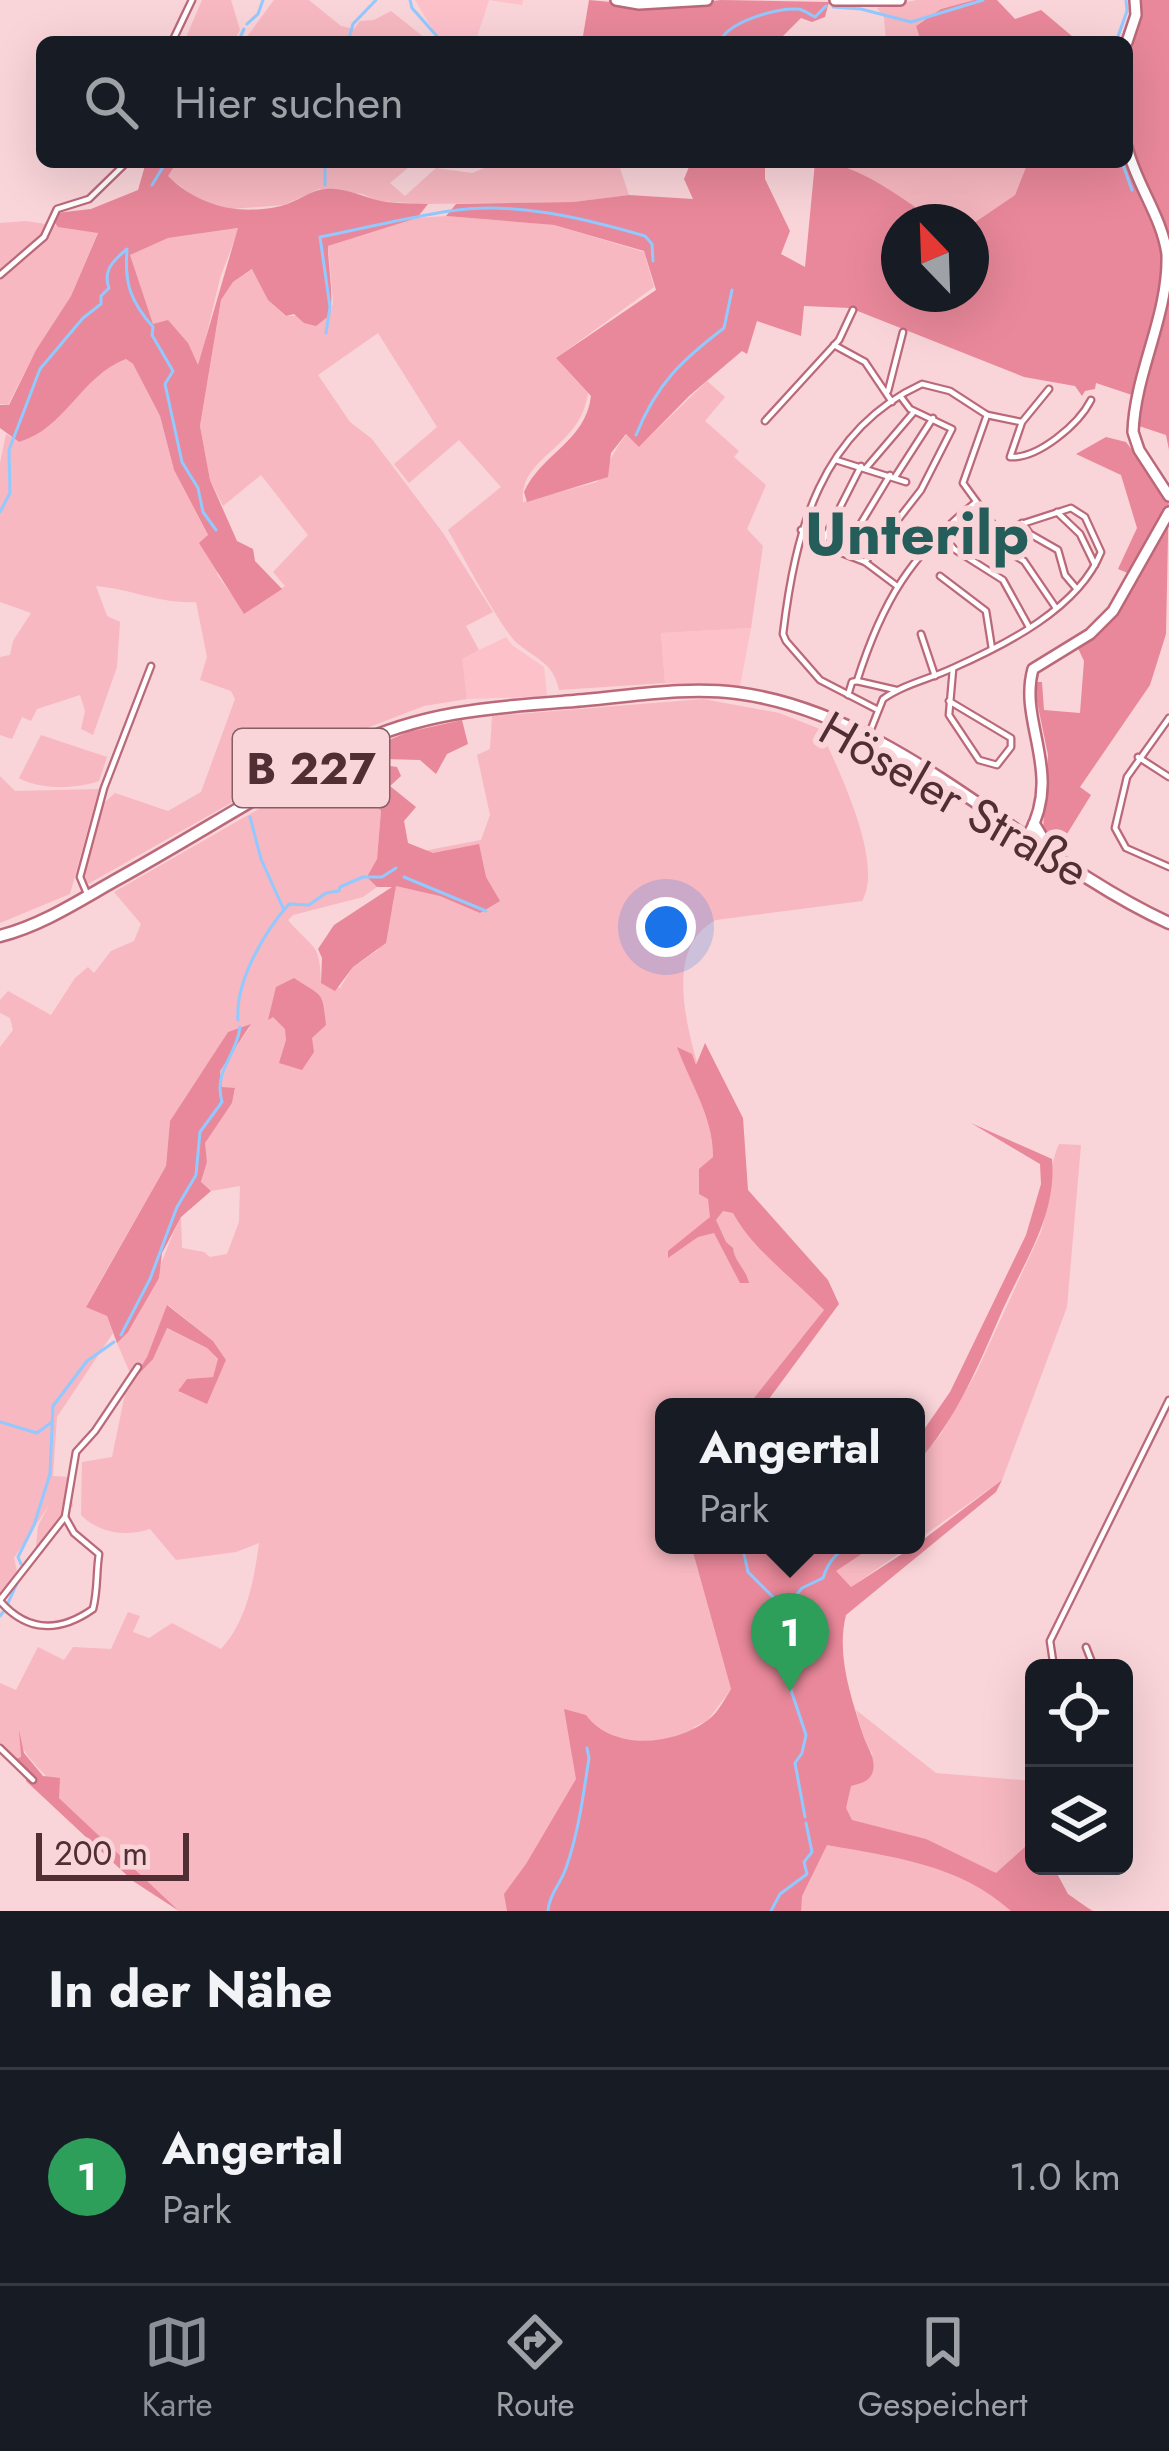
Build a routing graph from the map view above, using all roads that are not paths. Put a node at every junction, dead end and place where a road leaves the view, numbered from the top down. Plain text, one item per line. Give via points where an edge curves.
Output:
1 (192, 0) edge
2 (616, 0) edge
3 (706, 0) edge
4 (835, 0) edge
5 (900, 0) edge
6 (1135, 0) edge
7 (175, 36) edge
8 (1129, 36) edge
9 (121, 168) edge
10 (1132, 168) edge
11 (0, 275) edge
12 (854, 310) dead end
13 (903, 332) dead end
14 (834, 345) junction
15 (1049, 389) dead end
16 (888, 391) junction
17 (901, 396) junction
18 (1091, 400) dead end
19 (892, 402) junction
20 (914, 411) junction
21 (986, 415) junction
22 (933, 418) junction
23 (765, 421) dead end
24 (1022, 422) junction
25 (836, 460) junction
26 (863, 467) junction
27 (892, 476) junction
28 (906, 482) dead end
29 (1168, 491) edge
30 (976, 502) junction
31 (965, 511) junction
32 (1056, 512) junction
33 (1169, 512) edge
34 (1022, 524) junction
35 (801, 530) junction
36 (941, 533) junction
37 (821, 545) junction
38 (843, 553) junction
39 (866, 562) junction
40 (1095, 565) junction
41 (940, 576) dead end
42 (897, 586) junction
43 (1076, 588) junction
44 (1056, 608) junction
45 (1029, 627) junction
46 (921, 634) dead end
47 (992, 649) junction
48 (151, 667) dead end
49 (953, 669) junction
50 (934, 676) junction
51 (857, 681) junction
52 (896, 690) junction
53 (848, 695) junction
54 (949, 701) junction
55 (878, 710) junction
56 (1169, 718) edge
57 (867, 738) junction
58 (1138, 757) junction
59 (1169, 777) edge
60 (1031, 830) junction
61 (1169, 867) edge
62 (88, 896) junction
63 (1169, 923) edge
64 (0, 936) edge
65 (138, 1367) dead end
66 (1169, 1400) edge
67 (65, 1516) junction
68 (0, 1600) edge
69 (1086, 1647) dead end
70 (1053, 1659) edge
71 (1091, 1659) edge
72 (0, 1748) edge
73 (33, 1780) dead end

1 - 7 street
2 - 3 main road
4 - 5 main road
6 - 8 main road
9 - 11 street via 89,199 58,208 44,237
10 - 29 main road via 1167,254 1163,310 1132,425
12 - 14 street
13 - 16 street
14 - 16 street via 865,362
14 - 23 street
15 - 24 street
16 - 19 street
17 - 19 street
17 - 20 street
17 - 21 street via 922,384
18 - 24 street via 1053,440 1016,458 1009,451
19 - 25 street
20 - 22 street
20 - 26 street
21 - 24 street
21 - 30 street via 964,483
22 - 27 street
22 - 39 street via 952,429 921,490
25 - 26 street
25 - 35 street
26 - 27 street
26 - 37 street
27 - 28 street
27 - 38 street
30 - 31 street
30 - 34 street via 995,527
31 - 36 street
31 - 44 street via 990,541 1024,561
32 - 34 street
32 - 40 street
32 - 40 street via 1071,508 1084,518 1101,553
33 - 60 main road via 1113,611 1034,669 1042,769
34 - 43 street via 1058,550
35 - 37 street
35 - 53 street via 783,634 820,680
36 - 42 street
36 - 45 street via 1003,580
37 - 38 street
38 - 39 street
39 - 42 street
40 - 43 street
41 - 47 street via 986,611
42 - 51 street
43 - 44 street
44 - 45 street
45 - 47 street
46 - 50 street
47 - 49 street
48 - 62 street via 80,877
49 - 50 street
49 - 54 street
50 - 52 street
51 - 52 street
51 - 53 street
52 - 55 street
53 - 55 street
54 - 54 street via 949,715 980,760 997,765 1011,738
55 - 57 street
56 - 58 street
57 - 60 main road, Höseler Straße / B 227
57 - 62 main road, Höseler Straße / B 227 via 770,699 707,690 451,712 349,748
58 - 59 street
58 - 61 street via 1122,788 1116,834 1126,848
60 - 63 main road, Höseler Straße / B 227 via 1116,895
62 - 64 main road, B 227
65 - 67 street via 76,1452
66 - 70 street via 1050,1641
67 - 68 street
67 - 68 street via 99,1554 93,1609 38,1626 24,1624
69 - 71 street
72 - 73 street

